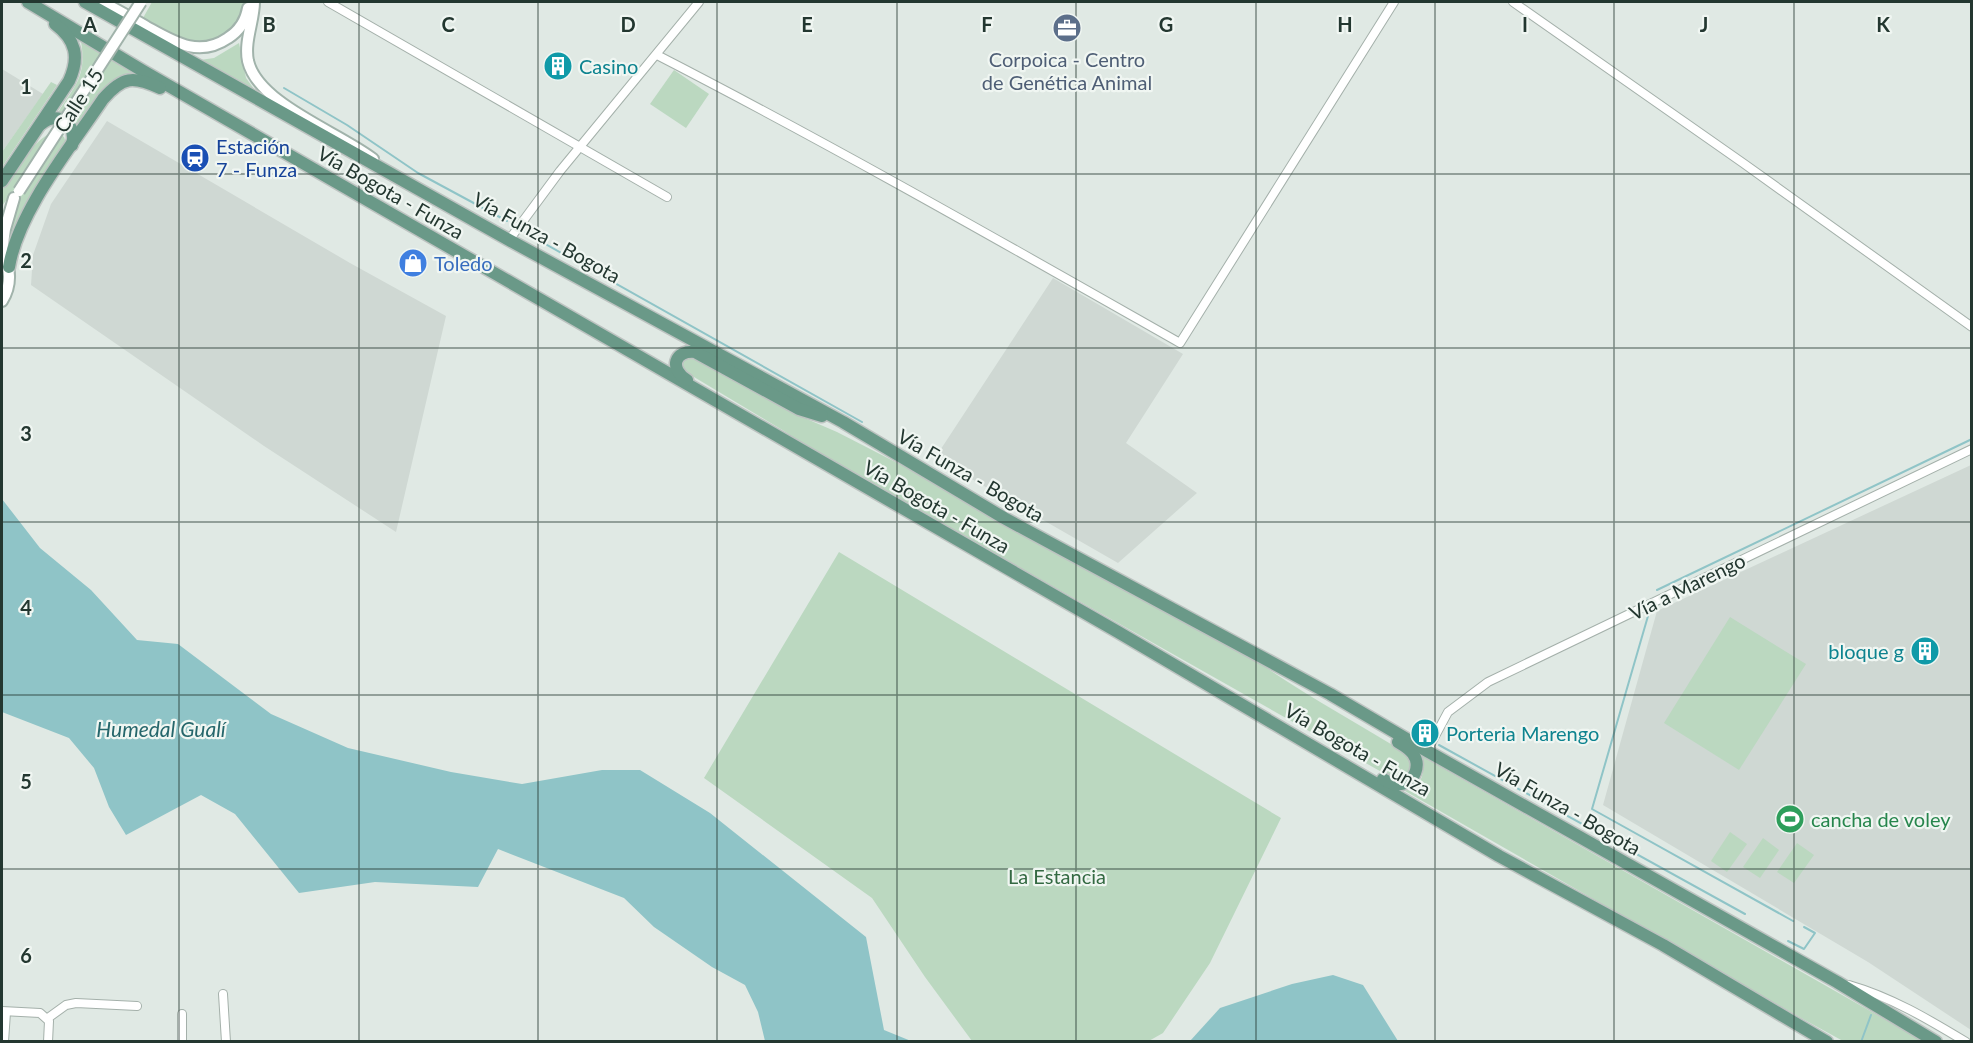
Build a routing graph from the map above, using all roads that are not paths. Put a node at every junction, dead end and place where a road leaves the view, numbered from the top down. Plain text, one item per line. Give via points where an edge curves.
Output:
1 (22, 2) edge
2 (28, 2) edge
3 (85, 2) edge
4 (102, 2) edge
5 (141, 2) edge
6 (248, 2) edge
7 (254, 2) edge
8 (328, 2) edge
9 (699, 2) edge
10 (1394, 2) edge
11 (1513, 2) edge
12 (657, 55) junction
13 (224, 117) junction
14 (40, 124) junction
15 (72, 145) junction
16 (580, 148) junction
17 (390, 172) junction
18 (2, 180) edge
19 (17, 194) junction
20 (667, 197) dead end
21 (2, 212) edge
22 (509, 240) junction
23 (2, 252) edge
24 (9, 267) junction
25 (2, 302) edge
26 (1971, 327) edge
27 (843, 422) junction
28 (1971, 449) edge
29 (804, 452) junction
30 (1251, 651) junction
31 (1228, 697) junction
32 (1427, 751) junction
33 (1837, 982) junction
34 (223, 994) dead end
35 (137, 1006) dead end
36 (4, 1011) edge
37 (182, 1014) dead end
38 (48, 1018) junction
39 (4, 1041) edge
40 (48, 1041) edge
41 (182, 1041) edge
42 (226, 1041) edge
43 (1827, 1041) edge
44 (1936, 1041) edge
45 (1966, 1041) edge

1 - 14 main road via 68,36 76,57 69,81
2 - 13 main road, Vía Bogota - Funza
3 - 17 main road, Vía Funza - Bogota
4 - 6 street via 180,45 209,48 240,27
5 - 19 street, Calle 15, bridge
7 - 17 street via 248,60 262,87 274,99 359,148
8 - 16 street
9 - 12 street
10 - 12 street via 1179,343 939,206
11 - 26 street
12 - 16 street
13 - 15 main road via 147,82 125,80 103,99
13 - 29 main road, Vía Bogota - Funza
14 - 15 main road via 49,118 65,121 73,134
14 - 18 main road
15 - 24 main road via 32,206 17,236
16 - 20 street
16 - 22 street
17 - 22 main road, Vía Funza - Bogota
19 - 21 street, Calle 15
19 - 23 street, Calle 15
22 - 27 main road, Vía Funza - Bogota
23 - 24 street
24 - 25 street via 8,289
27 - 29 main road via 799,409 695,352 681,354 676,361 680,376
27 - 30 main road, Vía Funza - Bogota via 1013,523
28 - 32 street, Vía a Marengo via 1488,682 1448,712
29 - 31 main road, Vía Bogota - Funza
30 - 31 main road via 1407,748 1414,754 1417,770 1407,783 1393,784 1275,717
30 - 32 main road, Vía Funza - Bogota
31 - 43 main road, Vía Bogota - Funza
32 - 33 main road, Vía Funza - Bogota
33 - 44 main road, Vía Funza - Bogota
33 - 45 street, Vía Funza - Bogota via 1870,991 1916,1012
34 - 42 street
35 - 38 street via 76,1003
36 - 38 street via 40,1013
36 - 39 street
37 - 41 street
38 - 40 street

